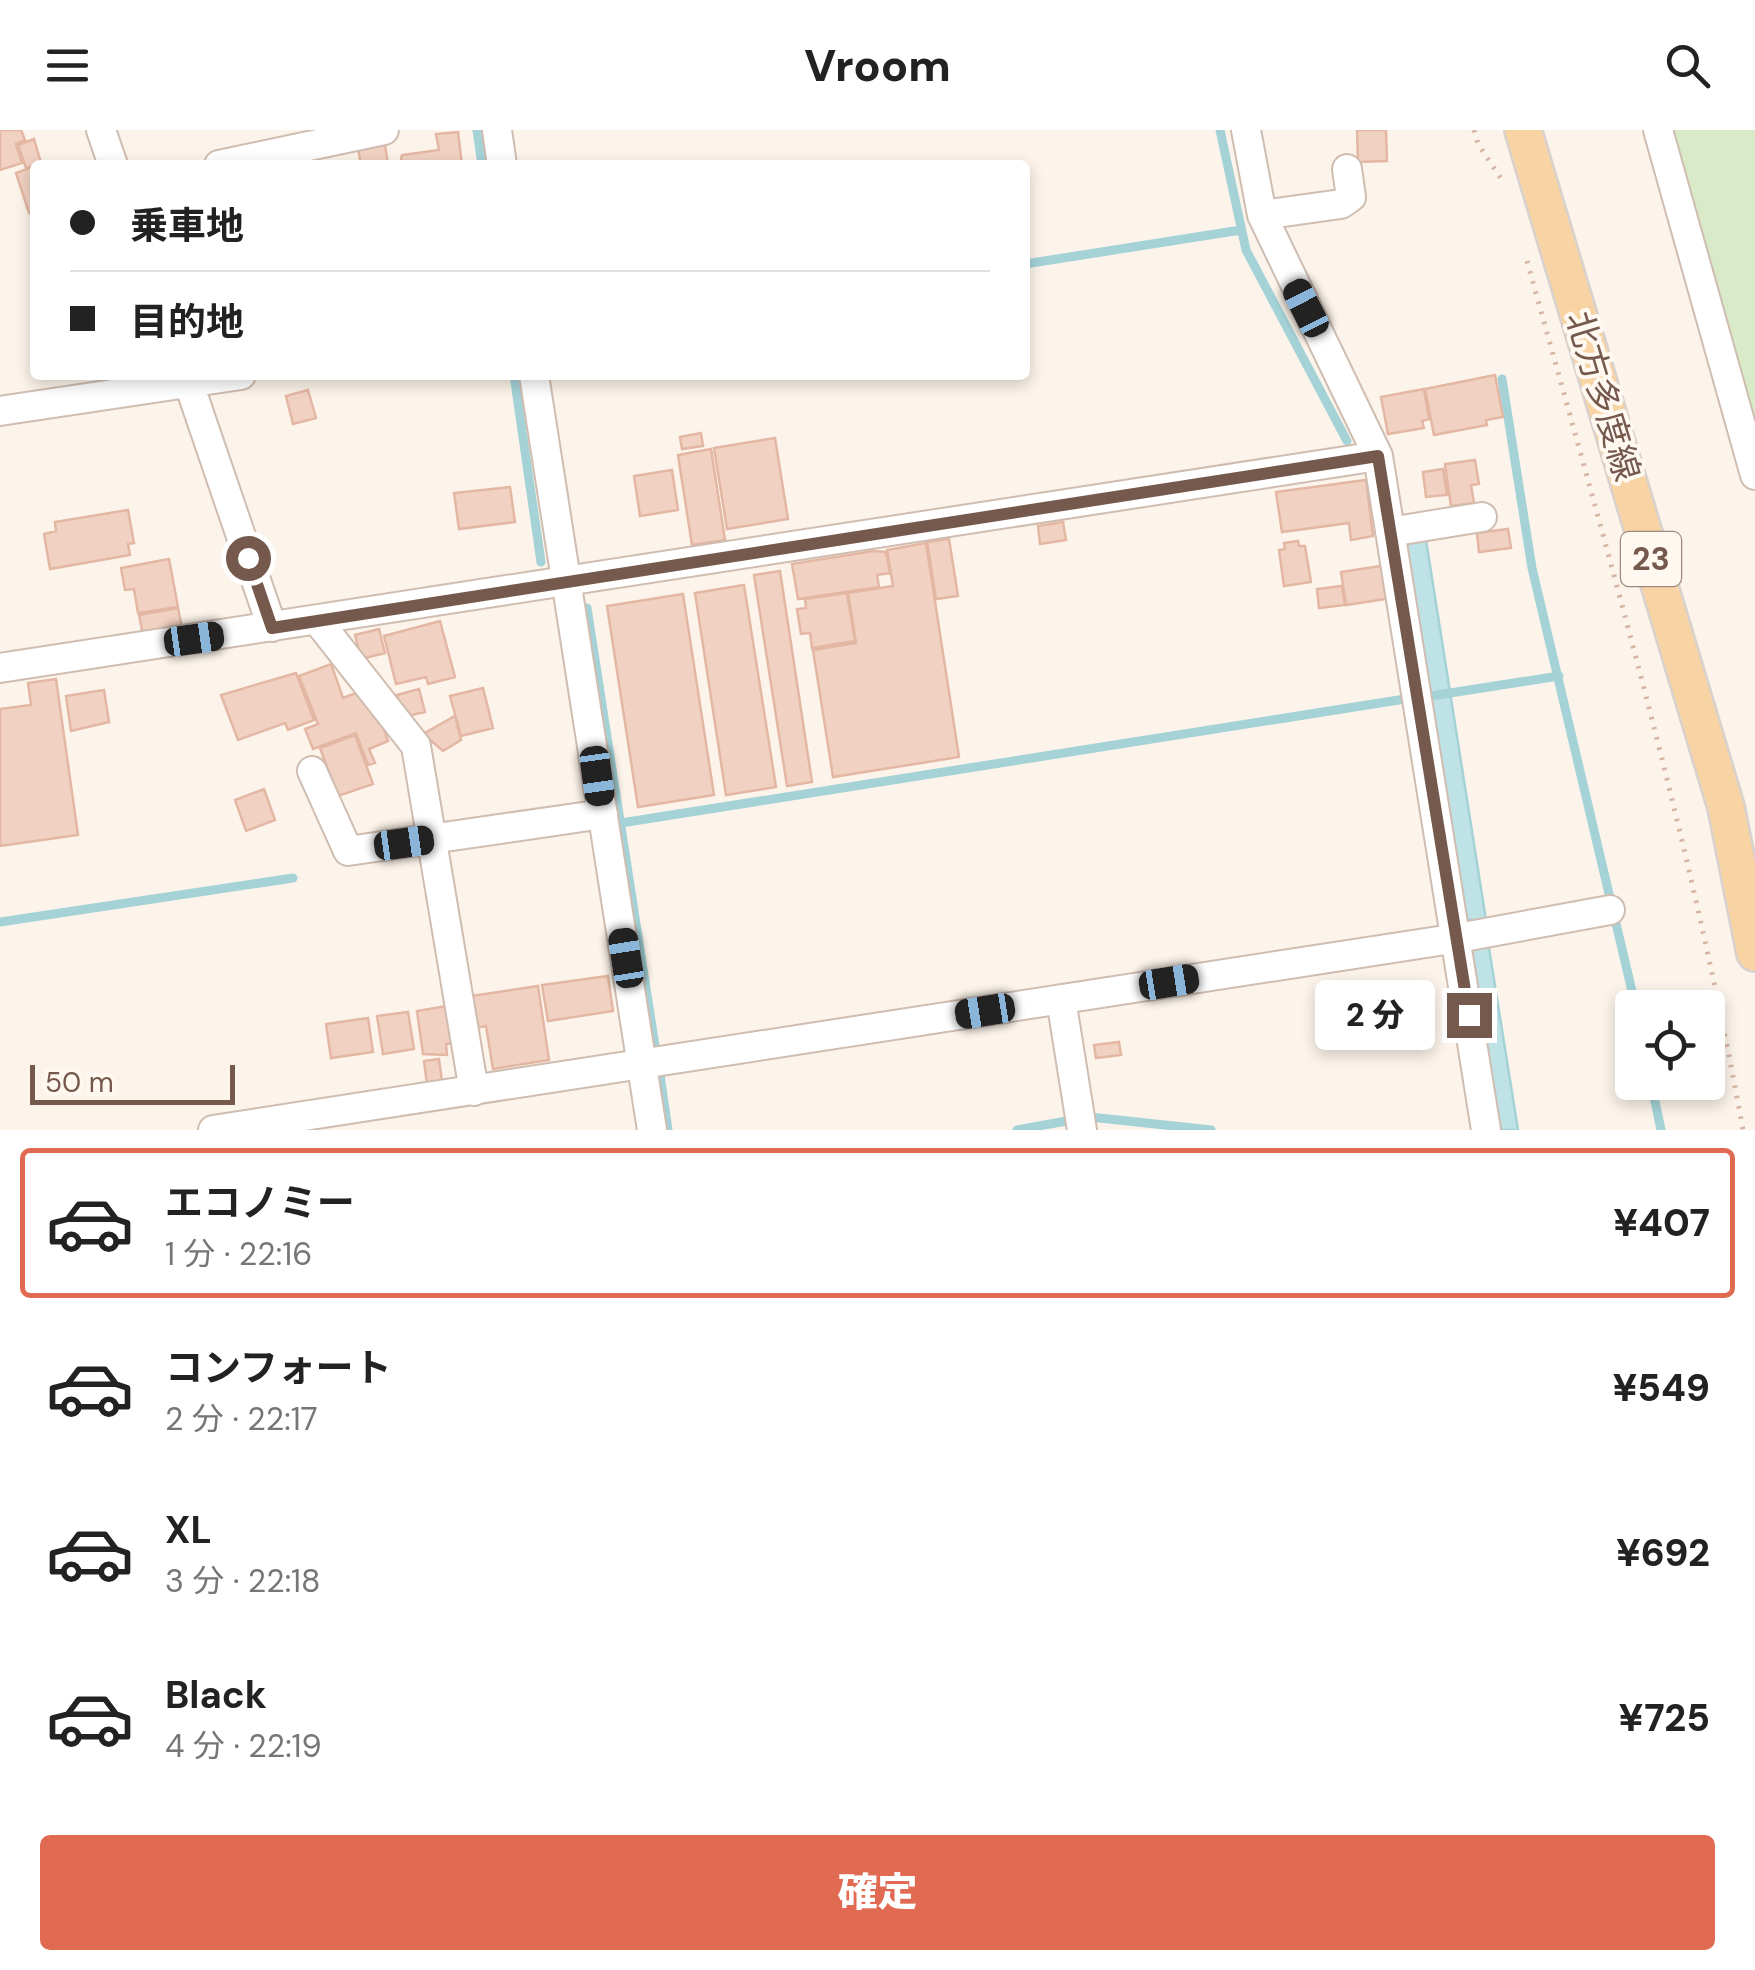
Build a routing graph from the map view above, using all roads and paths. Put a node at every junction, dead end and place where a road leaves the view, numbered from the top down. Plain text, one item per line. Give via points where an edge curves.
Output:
1 (101, 130) edge
2 (384, 130) edge
3 (497, 130) edge
4 (1246, 130) edge
5 (1474, 130) edge
6 (1514, 130) edge
7 (1524, 130) edge
8 (1658, 130) edge
9 (111, 160) edge
10 (243, 160) edge
11 (501, 160) edge
12 (1347, 169) dead end
13 (1520, 177) junction
14 (1262, 215) junction
15 (1526, 260) dead end
16 (173, 380) edge
17 (187, 380) edge
18 (535, 380) edge
19 (77, 387) edge
20 (0, 410) edge
21 (1378, 456) junction
22 (1755, 475) edge
23 (1482, 517) dead end
24 (1390, 532) junction
25 (568, 582) junction
26 (318, 620) junction
27 (272, 628) junction
28 (0, 668) edge
29 (312, 771) dead end
30 (603, 814) junction
31 (432, 839) junction
32 (1610, 910) dead end
33 (1458, 938) junction
34 (1755, 953) edge
35 (1061, 999) junction
36 (643, 1066) junction
37 (474, 1091) junction
38 (213, 1130) edge
39 (652, 1130) edge
40 (1082, 1130) edge
41 (1486, 1130) edge
42 (1743, 1130) edge

1 - 9 street
2 - 10 street
3 - 11 street
4 - 14 street
5 - 13 path via 1478,144
6 - 13 street
7 - 13 main road, 北方多度線 / 23
8 - 22 street
12 - 14 street via 1350,197 1341,204
13 - 34 main road, 北方多度線 / 23 via 1726,807
14 - 21 street
15 - 42 path via 1665,759
16 - 19 street
17 - 27 street
18 - 25 street
19 - 20 street
21 - 24 street
21 - 25 street
23 - 24 street
24 - 33 street
25 - 26 street
25 - 30 street
26 - 27 street
26 - 31 street via 416,746
27 - 28 street
29 - 31 street via 348,851
30 - 31 street
30 - 36 street
31 - 37 street
32 - 33 street
33 - 35 street
33 - 41 street
35 - 36 street
35 - 40 street
36 - 37 street
36 - 39 street
37 - 38 street

